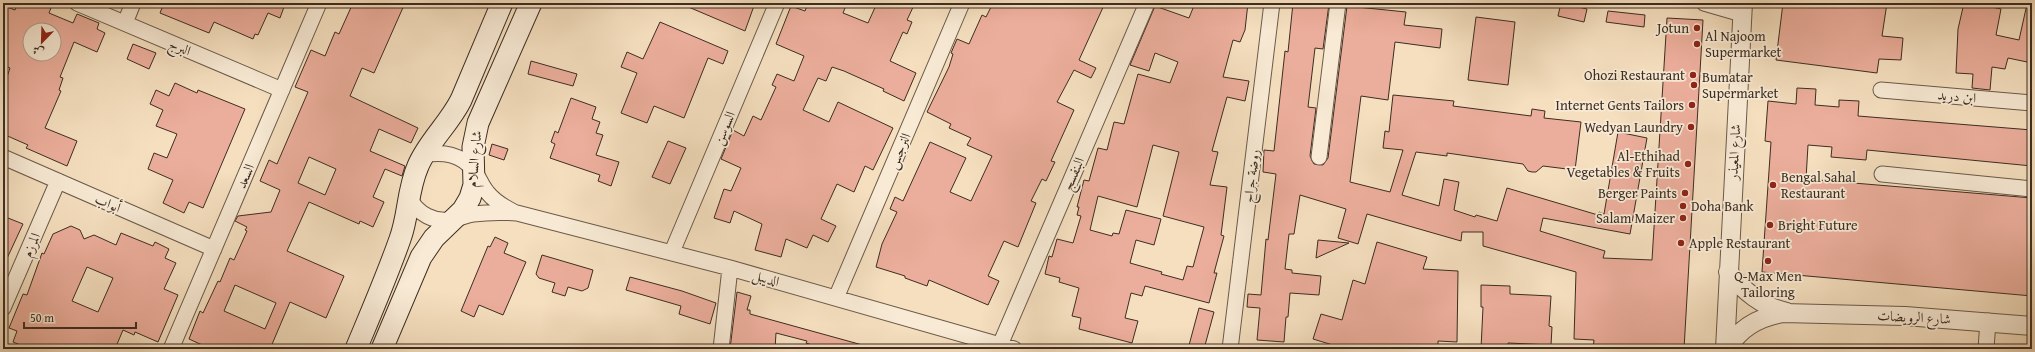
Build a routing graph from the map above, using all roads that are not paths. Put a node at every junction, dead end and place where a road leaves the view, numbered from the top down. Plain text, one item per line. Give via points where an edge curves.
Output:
1 (77, 3) edge
2 (133, 3) edge
3 (319, 3) edge
4 (502, 3) edge
5 (531, 3) edge
6 (777, 3) edge
7 (962, 3) edge
8 (1147, 3) edge
9 (1272, 3) edge
10 (1338, 3) edge
11 (1704, 3) edge
12 (1742, 8) edge
13 (125, 23) junction
14 (282, 90) junction
15 (1881, 90) dead end
16 (2032, 103) edge
17 (424, 155) junction
18 (3, 157) edge
19 (1319, 157) dead end
20 (475, 172) junction
21 (1882, 174) dead end
22 (58, 181) junction
23 (2032, 189) edge
24 (408, 196) junction
25 (517, 213) junction
26 (454, 219) junction
27 (214, 249) junction
28 (672, 252) junction
29 (730, 268) junction
30 (1728, 272) junction
31 (836, 298) junction
32 (3, 308) edge
33 (1796, 313) junction
34 (1988, 321) junction
35 (2032, 326) edge
36 (1007, 347) edge
37 (171, 349) edge
38 (356, 349) edge
39 (382, 349) edge
40 (721, 349) edge
41 (1230, 349) edge
42 (1726, 349) edge
43 (1986, 349) edge

1 - 13 street, البرج
2 - 13 street
3 - 14 street, السعد
4 - 17 main road, شارع السلام via 461,100
5 - 20 main road, شارع السلام via 478,123 472,159
6 - 28 street, السوسن
7 - 31 street, النرجس
8 - 36 street, البنفسج
9 - 41 street, روضة جراح
10 - 19 street
11 - 12 street
12 - 30 street, شارع المعيذر
13 - 14 street, البرج
14 - 27 street, السعد
15 - 16 street, ابن دريد
17 - 20 street, الديبل via 439,153 454,156
17 - 24 main road, شارع السلام via 414,175
18 - 22 street, أبواب
20 - 25 street, الديبل via 491,197
20 - 26 main road, شارع السلام via 470,198
21 - 23 street
22 - 27 street, أبواب
22 - 32 street, المرزم
24 - 26 street, الديبل via 416,208 428,217
24 - 38 main road, شارع السلام via 401,238
25 - 26 street, الديبل via 484,212
25 - 28 street, الديبل
26 - 39 main road, شارع السلام via 434,238 421,257
27 - 37 street, السعد
28 - 29 street, الديبل
29 - 31 street, الديبل
29 - 40 street
30 - 33 street, شارع الرويضات via 1757,300
30 - 42 street, شارع المعيذر
31 - 36 street, الديبل
33 - 34 street, شارع الرويضات
33 - 42 street, شارع الرويضات via 1758,320 1738,334
34 - 35 street, شارع الرويضات
34 - 43 street

